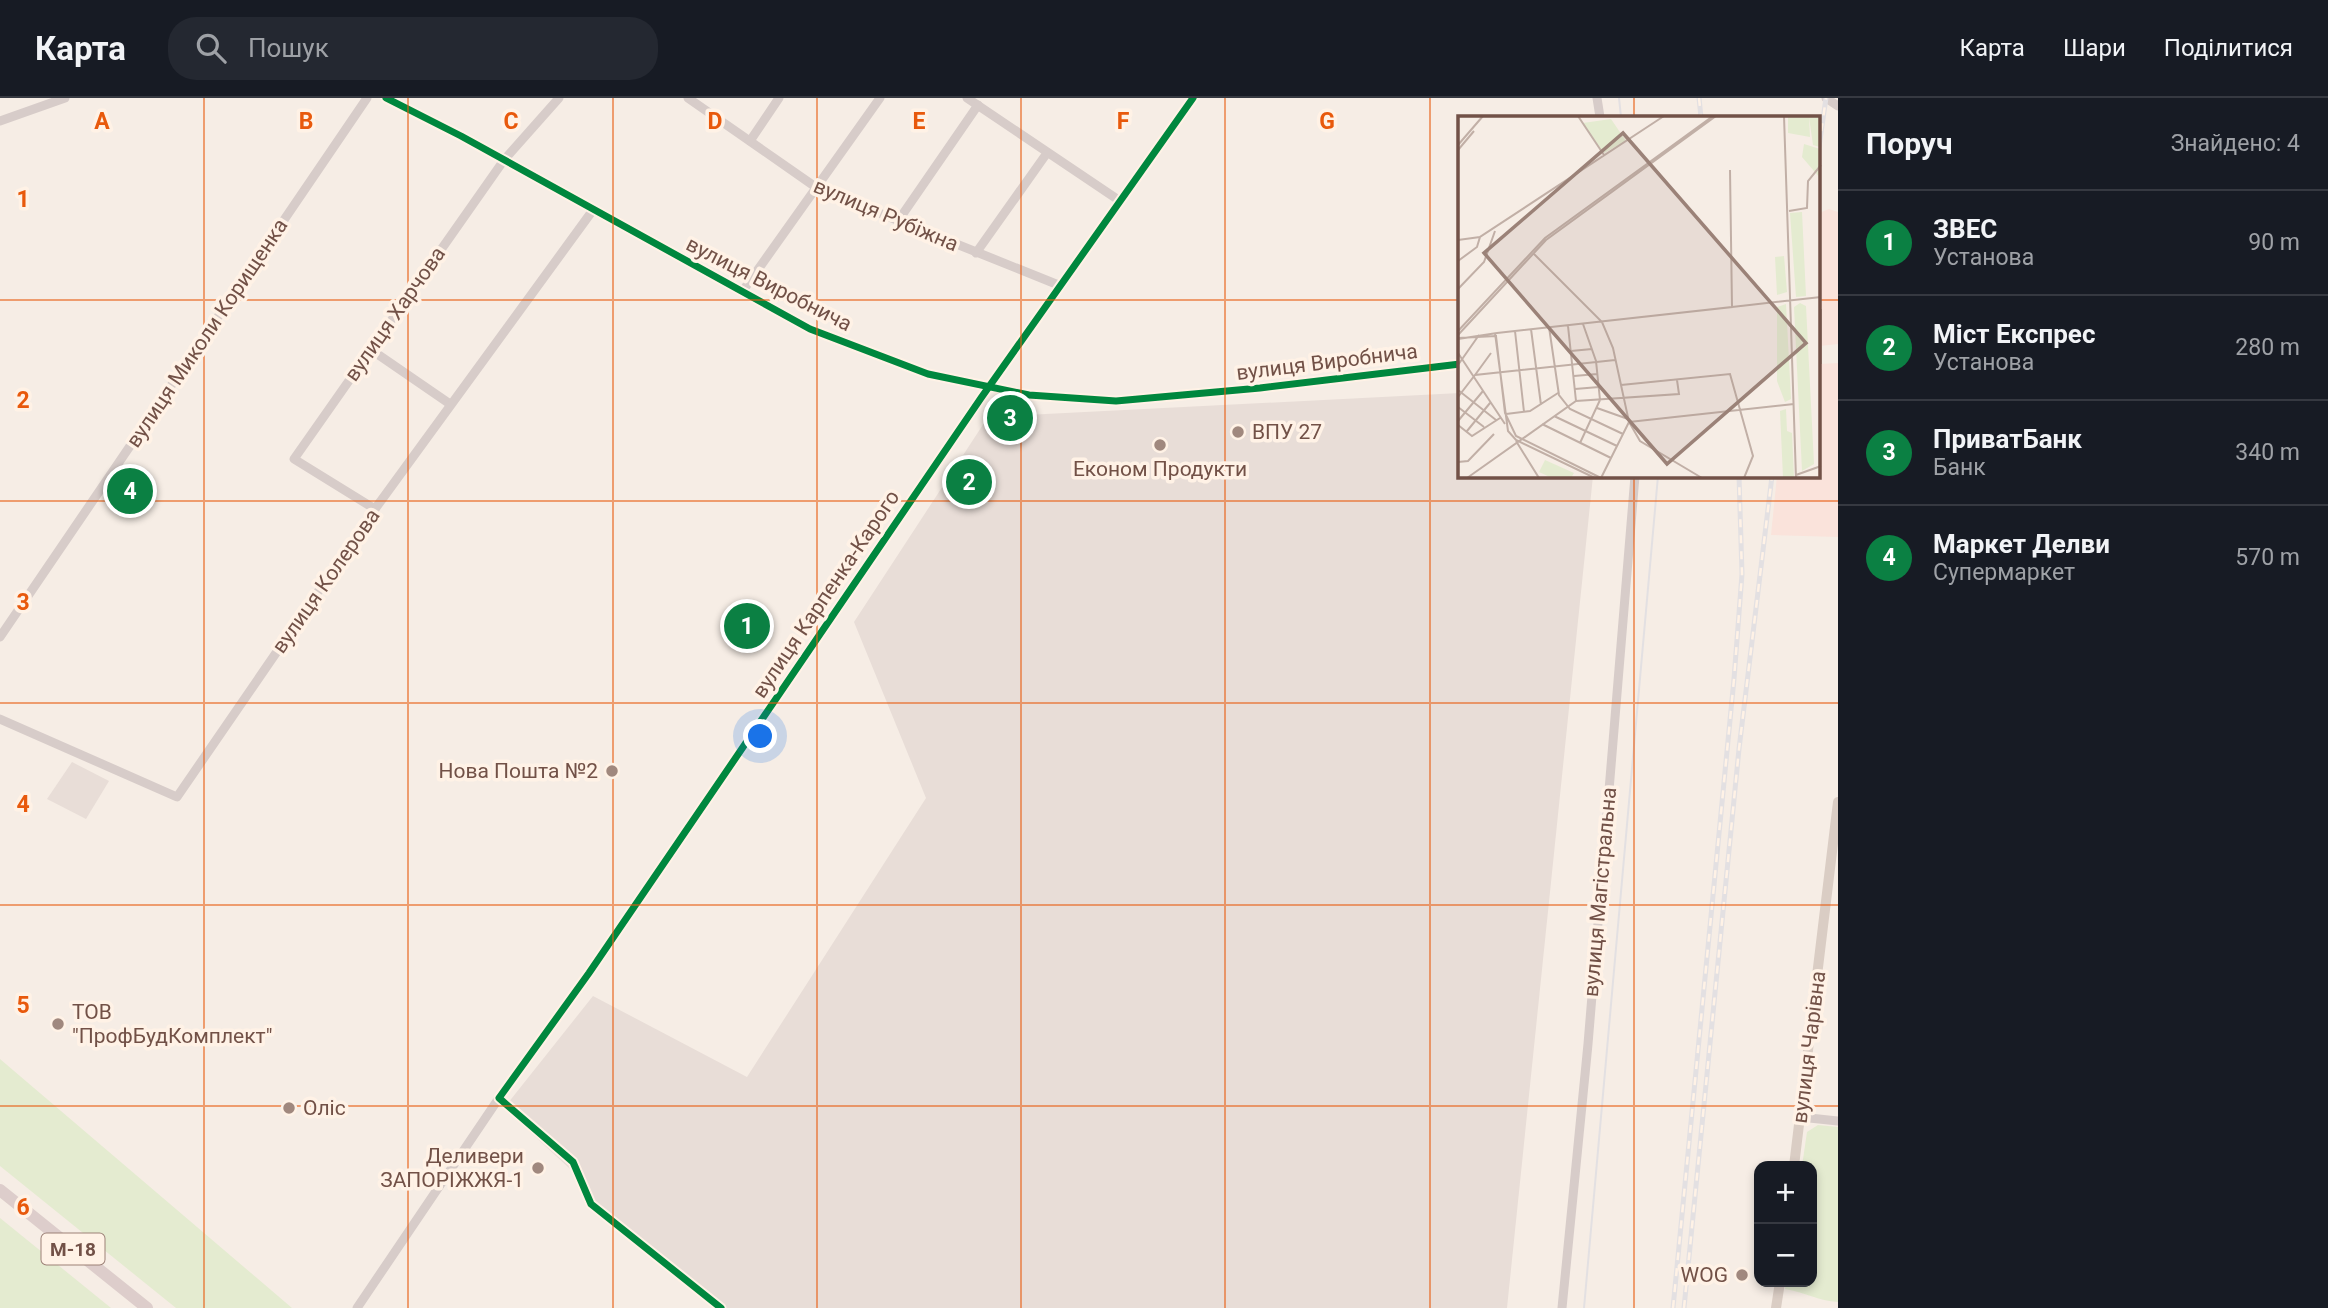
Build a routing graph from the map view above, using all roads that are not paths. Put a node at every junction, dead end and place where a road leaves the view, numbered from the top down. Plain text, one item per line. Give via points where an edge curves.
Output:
1 (65, 98) edge
2 (367, 98) edge
3 (559, 98) edge
4 (688, 98) edge
5 (779, 98) edge
6 (880, 98) edge
7 (967, 98) edge
8 (1597, 98) edge
9 (1826, 98) edge
10 (390, 99) edge
11 (1189, 99) edge
12 (978, 105) junction
13 (1838, 106) edge
14 (1600, 116) edge
15 (0, 121) edge
16 (750, 141) junction
17 (1046, 153) junction
18 (504, 160) junction
19 (817, 188) junction
20 (1120, 201) junction
21 (593, 209) junction
22 (898, 220) junction
23 (976, 253) junction
24 (1061, 286) junction
25 (741, 292) junction
26 (370, 349) junction
27 (1458, 364) edge
28 (990, 388) junction
29 (450, 404) junction
30 (1635, 478) edge
31 (374, 509) junction
32 (0, 637) edge
33 (0, 719) edge
34 (1838, 802) edge
35 (499, 1098) junction
36 (1800, 1116) junction
37 (1838, 1121) edge
38 (1795, 1161) edge
39 (0, 1190) edge
40 (1779, 1287) edge
41 (147, 1308) edge
42 (357, 1308) edge
43 (721, 1308) edge
44 (1562, 1308) edge
45 (1776, 1308) edge

1 - 15 street
2 - 32 street, вулиця Миколи Корищенка
3 - 18 street, вулиця Харчова
4 - 16 street, вулиця Рубіжна
5 - 16 street
6 - 19 street
7 - 12 street
8 - 14 street
9 - 13 street
10 - 18 street, вулиця Виробнича
11 - 20 street, вулиця Карпенка-Карого
12 - 17 street
12 - 22 street
16 - 19 street, вулиця Рубіжна
17 - 20 street
17 - 23 street
18 - 21 street, вулиця Виробнича
18 - 26 street, вулиця Харчова
19 - 22 street, вулиця Рубіжна
19 - 25 street
20 - 24 street, вулиця Карпенка-Карого
21 - 25 street, вулиця Виробнича
21 - 29 street, вулиця Колерова
22 - 23 street, вулиця Рубіжна
23 - 24 street, вулиця Рубіжна
24 - 28 street, вулиця Карпенка-Карого
25 - 28 street, вулиця Виробнича via 810,329 884,360
26 - 29 street
26 - 31 street, вулиця Харчова via 294,459
27 - 28 street, вулиця Виробнича via 1116,401
28 - 35 street, вулиця Карпенка-Карого
29 - 31 street, вулиця Колерова
30 - 44 street, вулиця Магістральна
31 - 33 street, вулиця Колерова via 177,797
34 - 36 main road, вулиця Чарівна
35 - 42 street, вулиця Карпенка-Карого
35 - 43 street via 573,1162 591,1204
36 - 37 street
36 - 38 main road, вулиця Чарівна
39 - 41 highway, М-18
40 - 45 main road

